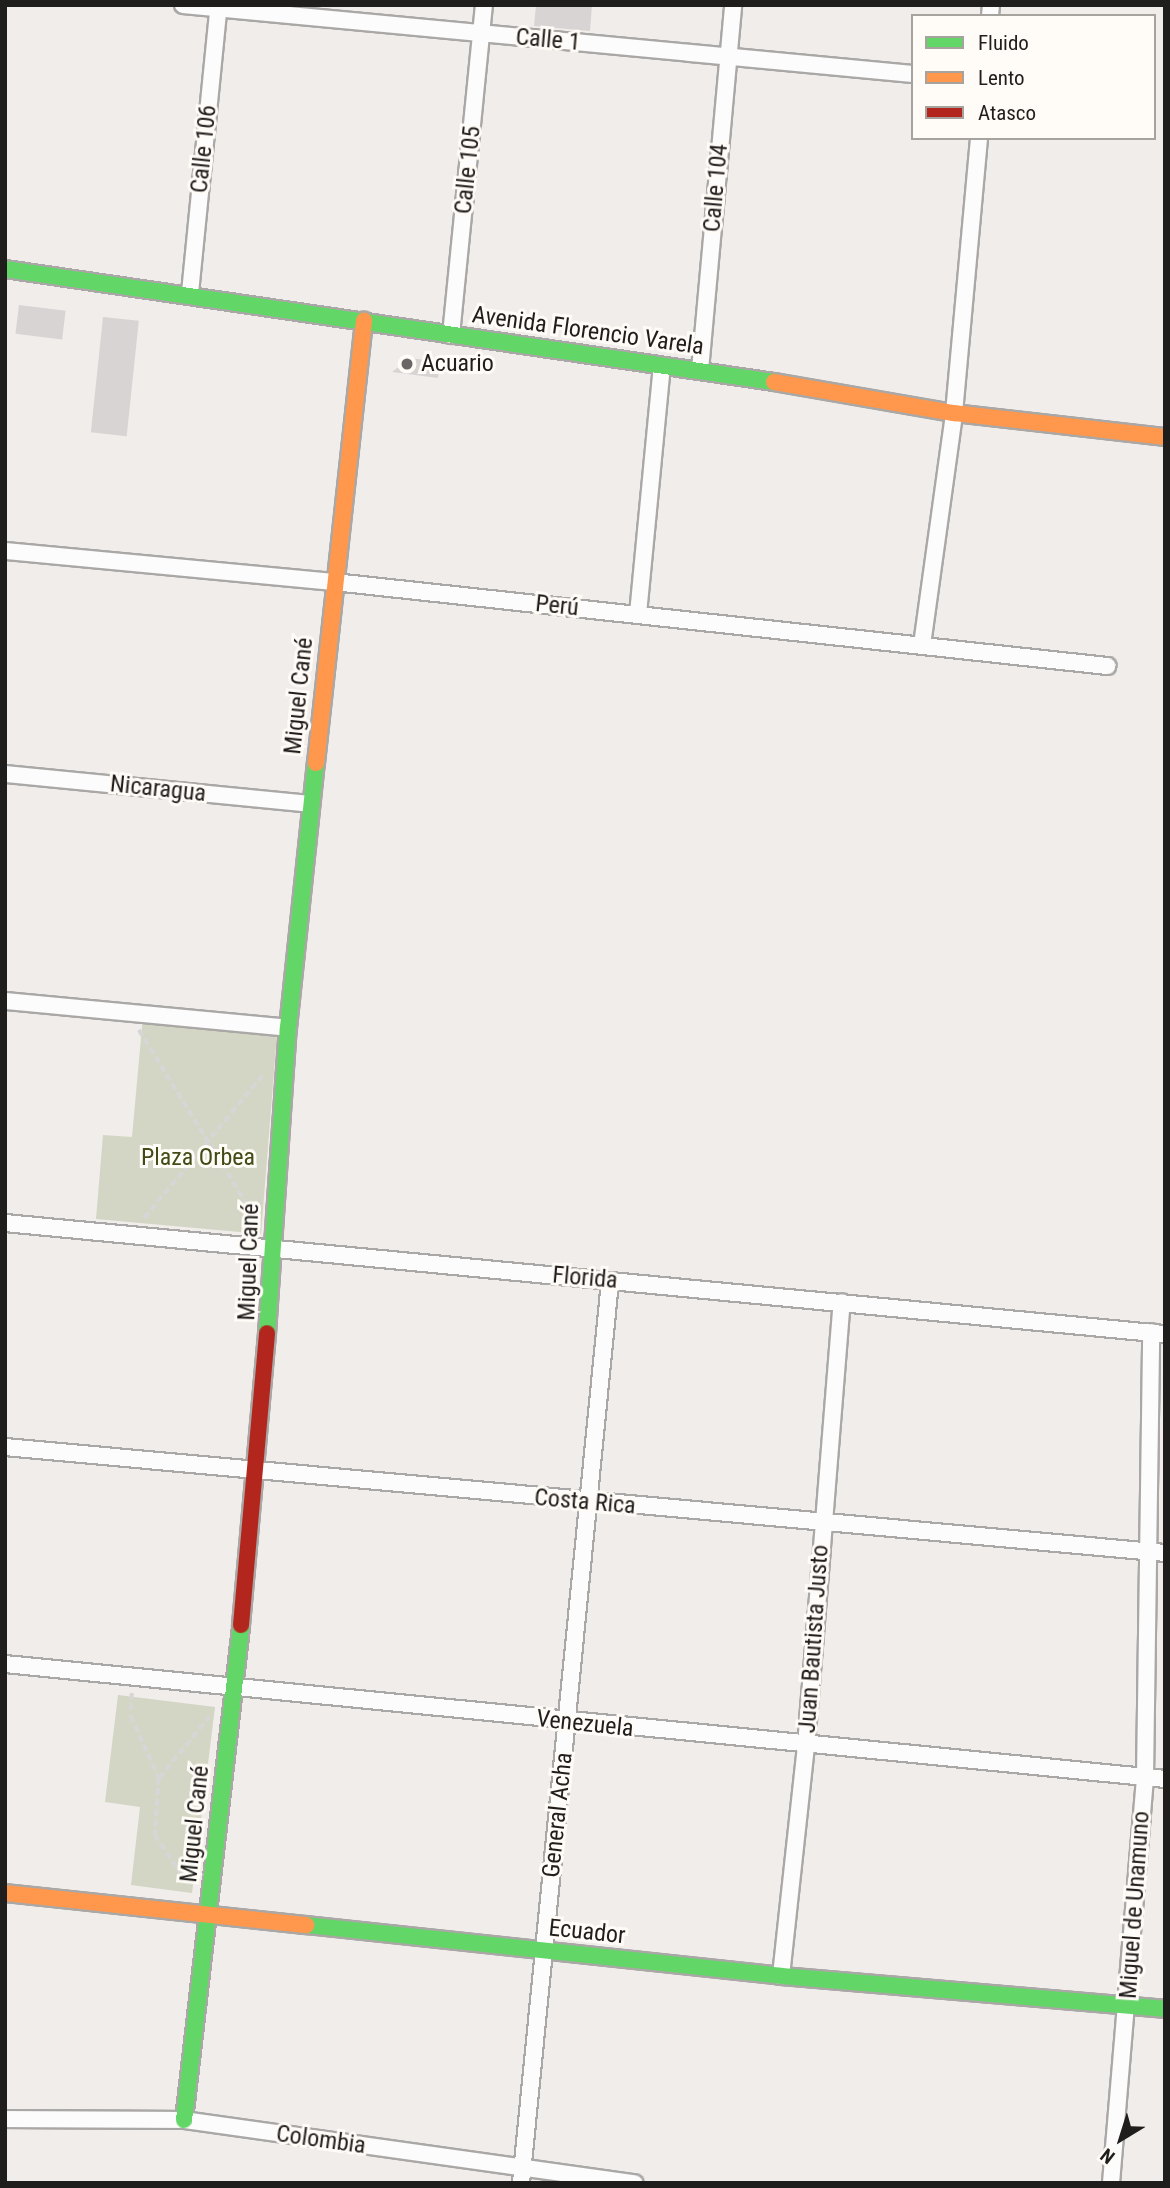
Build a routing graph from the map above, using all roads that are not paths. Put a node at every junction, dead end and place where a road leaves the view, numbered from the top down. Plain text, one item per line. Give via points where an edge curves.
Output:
1 (183, 5) edge
2 (484, 5) edge
3 (733, 5) edge
4 (219, 7) edge
5 (481, 34) junction
6 (727, 57) junction
7 (911, 74) edge
8 (979, 140) edge
9 (5, 269) edge
10 (190, 293) junction
11 (364, 321) junction
12 (451, 335) junction
13 (662, 366) junction
14 (700, 370) junction
15 (954, 413) junction
16 (1165, 437) edge
17 (5, 551) edge
18 (334, 582) junction
19 (638, 614) junction
20 (922, 645) junction
21 (1107, 666) dead end
22 (5, 774) edge
23 (310, 804) junction
24 (5, 1001) edge
25 (288, 1028) junction
26 (5, 1223) edge
27 (274, 1250) junction
28 (610, 1281) junction
29 (842, 1302) junction
30 (1158, 1333) edge
31 (5, 1447) edge
32 (258, 1472) junction
33 (588, 1502) junction
34 (823, 1524) junction
35 (1157, 1552) edge
36 (5, 1664) edge
37 (233, 1688) junction
38 (568, 1722) junction
39 (806, 1746) junction
40 (1145, 1777) junction
41 (1165, 1779) edge
42 (5, 1894) edge
43 (208, 1913) junction
44 (545, 1951) junction
45 (781, 1976) junction
46 (1128, 2006) junction
47 (1165, 2009) edge
48 (5, 2119) edge
49 (184, 2120) junction
50 (521, 2176) edge
51 (635, 2183) edge
52 (1111, 2183) edge

1 - 4 street, Calle 1
2 - 5 street, Calle 105
3 - 6 street, Calle 104
4 - 5 street, Calle 1
4 - 10 street, Calle 106
5 - 6 street, Calle 1
5 - 12 street, Calle 105
6 - 7 street, Calle 1
6 - 14 street, Calle 104
8 - 15 street
9 - 10 street, Avenida Florencio Varela
10 - 11 street, Avenida Florencio Varela
11 - 12 street, Avenida Florencio Varela
11 - 18 street, Miguel Cané
12 - 13 street, Avenida Florencio Varela
13 - 14 street, Avenida Florencio Varela
13 - 19 street
14 - 15 street, Avenida Florencio Varela
15 - 16 street, Avenida Florencio Varela
15 - 20 street
17 - 18 street, Perú
18 - 19 street, Perú
18 - 23 street, Miguel Cané
19 - 20 street, Perú
20 - 21 street, Perú
22 - 23 street, Nicaragua
23 - 25 street, Miguel Cané
24 - 25 street
25 - 27 street, Miguel Cané via 271,1227
26 - 27 street, Florida
27 - 28 street, Florida
27 - 32 street, Miguel Cané
28 - 29 street, Florida
28 - 33 street, General Acha
29 - 30 street, Florida
29 - 34 street, Juan Bautista Justo
30 - 35 street, Miguel de Unamuno
31 - 32 street, Costa Rica
32 - 33 street, Costa Rica
32 - 37 street, Miguel Cané
33 - 34 street, Costa Rica
33 - 38 street, General Acha
34 - 35 street, Costa Rica
34 - 39 street, Juan Bautista Justo
35 - 40 street, Miguel de Unamuno
36 - 37 street, Venezuela
37 - 38 street, Venezuela
37 - 43 street, Miguel Cané
38 - 39 street, Venezuela
38 - 44 street, General Acha
39 - 40 street, Venezuela
39 - 45 street, Juan Bautista Justo
40 - 41 street, Venezuela
40 - 46 street, Miguel de Unamuno
42 - 43 street, Ecuador
43 - 44 street, Ecuador
43 - 49 street, Miguel Cané
44 - 45 street, Ecuador
44 - 50 street, General Acha
45 - 46 street, Ecuador
46 - 47 street, Ecuador
46 - 52 street, Miguel de Unamuno
48 - 49 street, Colombia
49 - 50 street, Colombia
50 - 51 street, Colombia

